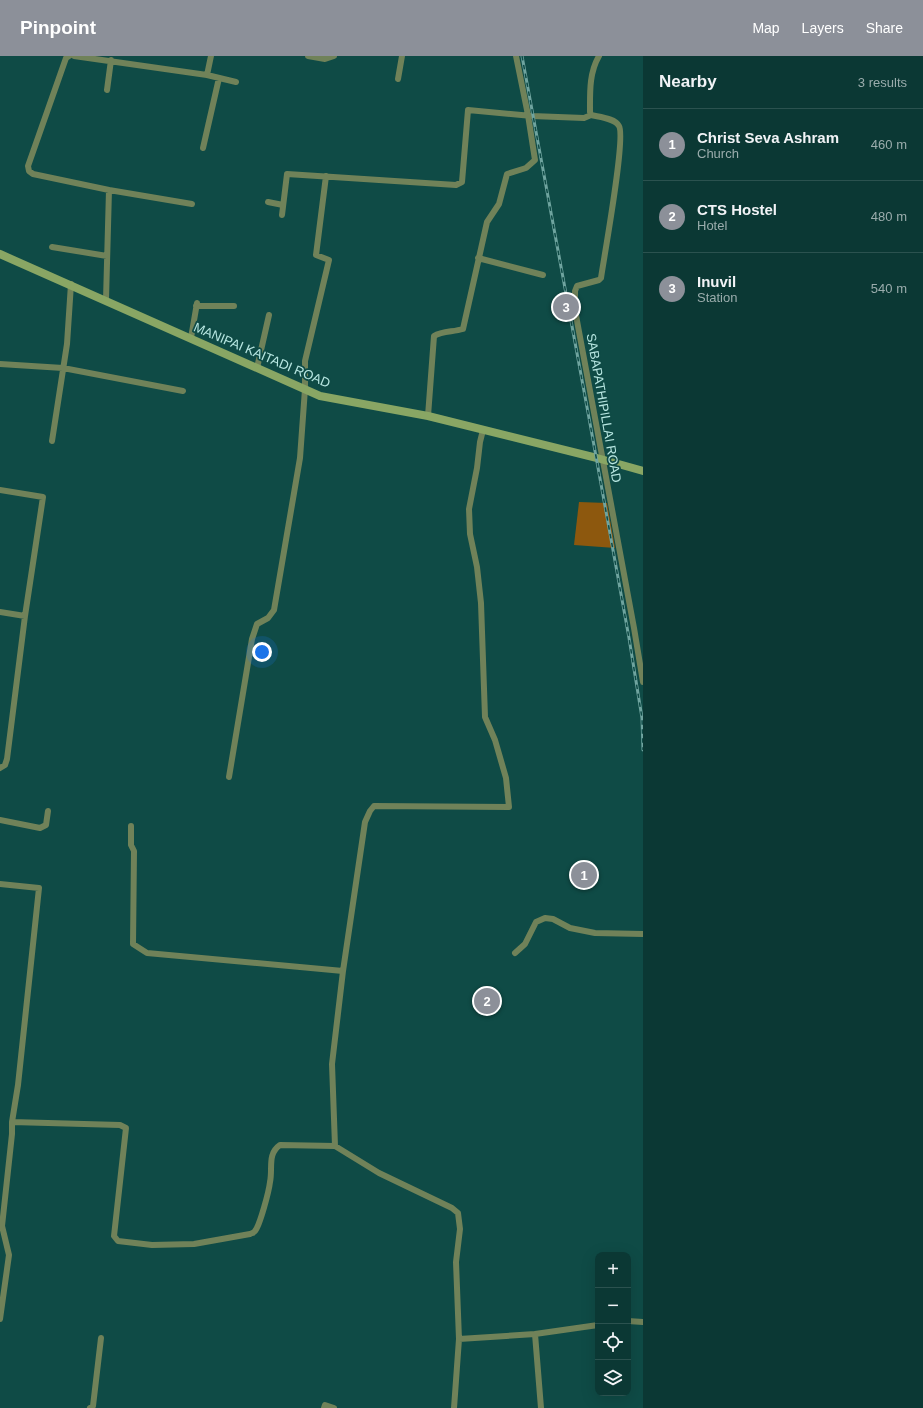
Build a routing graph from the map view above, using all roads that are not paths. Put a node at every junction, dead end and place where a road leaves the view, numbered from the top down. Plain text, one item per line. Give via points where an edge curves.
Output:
1 (69, 56) edge
2 (74, 56) edge
3 (211, 56) edge
4 (308, 56) edge
5 (334, 56) edge
6 (402, 56) edge
7 (516, 56) edge
8 (599, 56) edge
9 (111, 60) junction
10 (207, 75) junction
11 (219, 78) junction
12 (398, 79) dead end
13 (236, 82) dead end
14 (107, 90) dead end
15 (528, 115) junction
16 (591, 115) junction
17 (203, 148) dead end
18 (326, 176) junction
19 (108, 190) junction
20 (268, 202) dead end
21 (192, 204) dead end
22 (283, 205) junction
23 (282, 216) dead end
24 (52, 248) dead end
25 (0, 254) edge
26 (107, 256) junction
27 (478, 258) junction
28 (542, 275) dead end
29 (71, 284) junction
30 (106, 300) junction
31 (234, 306) dead end
32 (269, 315) dead end
33 (191, 338) junction
34 (0, 364) edge
35 (63, 368) junction
36 (257, 368) junction
37 (305, 389) junction
38 (183, 391) dead end
39 (428, 416) junction
40 (484, 430) junction
41 (52, 441) dead end
42 (602, 459) junction
43 (643, 471) edge
44 (0, 490) edge
45 (0, 612) edge
46 (25, 616) junction
47 (643, 682) edge
48 (0, 768) edge
49 (228, 777) dead end
50 (48, 811) dead end
51 (0, 820) edge
52 (131, 826) dead end
53 (0, 884) edge
54 (643, 934) edge
55 (515, 953) dead end
56 (343, 971) junction
57 (12, 1122) junction
58 (335, 1146) junction
59 (0, 1319) edge
60 (631, 1321) edge
61 (643, 1322) edge
62 (595, 1324) edge
63 (535, 1334) junction
64 (101, 1338) dead end
65 (459, 1339) junction
66 (90, 1408) edge
67 (324, 1408) edge
68 (334, 1408) edge
69 (454, 1408) edge
70 (541, 1408) edge

1 - 19 street via 66,58 28,166 29,171
2 - 9 street
3 - 10 street
4 - 5 street via 325,59
6 - 12 street
7 - 15 street
8 - 16 street via 591,79
9 - 10 street
9 - 14 street
10 - 11 street
11 - 13 street
11 - 17 street
15 - 16 street via 584,118
15 - 18 street via 468,110 462,182 456,185
15 - 27 street via 535,160 526,168 507,174 499,204 487,222
16 - 42 street, SABAPATHIPILLAI ROAD via 615,121 621,131 601,278 578,286 575,291 575,310
18 - 22 street via 288,174
18 - 37 street via 316,255 329,260 305,361
19 - 21 street
19 - 26 street
20 - 22 street
22 - 23 street
24 - 26 street
25 - 29 main road, MANIPAI KAITADI ROAD
26 - 30 street
27 - 28 street
27 - 39 street via 463,328 446,333 440,332 434,336
29 - 30 main road, MANIPAI KAITADI ROAD
29 - 35 street
30 - 33 main road, MANIPAI KAITADI ROAD
31 - 33 street via 197,305
32 - 36 street
33 - 36 main road, MANIPAI KAITADI ROAD
34 - 35 street
35 - 38 street
35 - 41 street
36 - 37 main road, MANIPAI KAITADI ROAD
37 - 39 main road, MANIPAI KAITADI ROAD via 320,396
37 - 49 street via 300,458 274,610 268,618 257,624 252,639
39 - 40 main road, MANIPAI KAITADI ROAD
40 - 42 main road, MANIPAI KAITADI ROAD
40 - 56 street via 469,509 470,534 481,603 485,717 506,778 509,807 374,806 365,822
42 - 43 main road, MANIPAI KAITADI ROAD
42 - 47 street, SABAPATHIPILLAI ROAD
44 - 46 street via 43,497
45 - 46 street
46 - 48 street via 7,759
50 - 51 street via 46,826 40,828
52 - 56 street via 131,845 134,851 133,944 147,953
53 - 57 street via 39,888
54 - 55 street via 595,933 570,928 546,918 536,922 525,944
56 - 58 street via 332,1064
57 - 58 street via 120,1125 126,1128 114,1236 118,1241 152,1244 194,1244 255,1232 270,1182 274,1149 280,1145
57 - 59 street via 2,1226 9,1255
58 - 65 street via 458,1213 460,1229 456,1262
60 - 61 street
62 - 63 street
63 - 65 street
63 - 70 street
64 - 66 street via 93,1406
65 - 69 street
67 - 68 street via 325,1405

